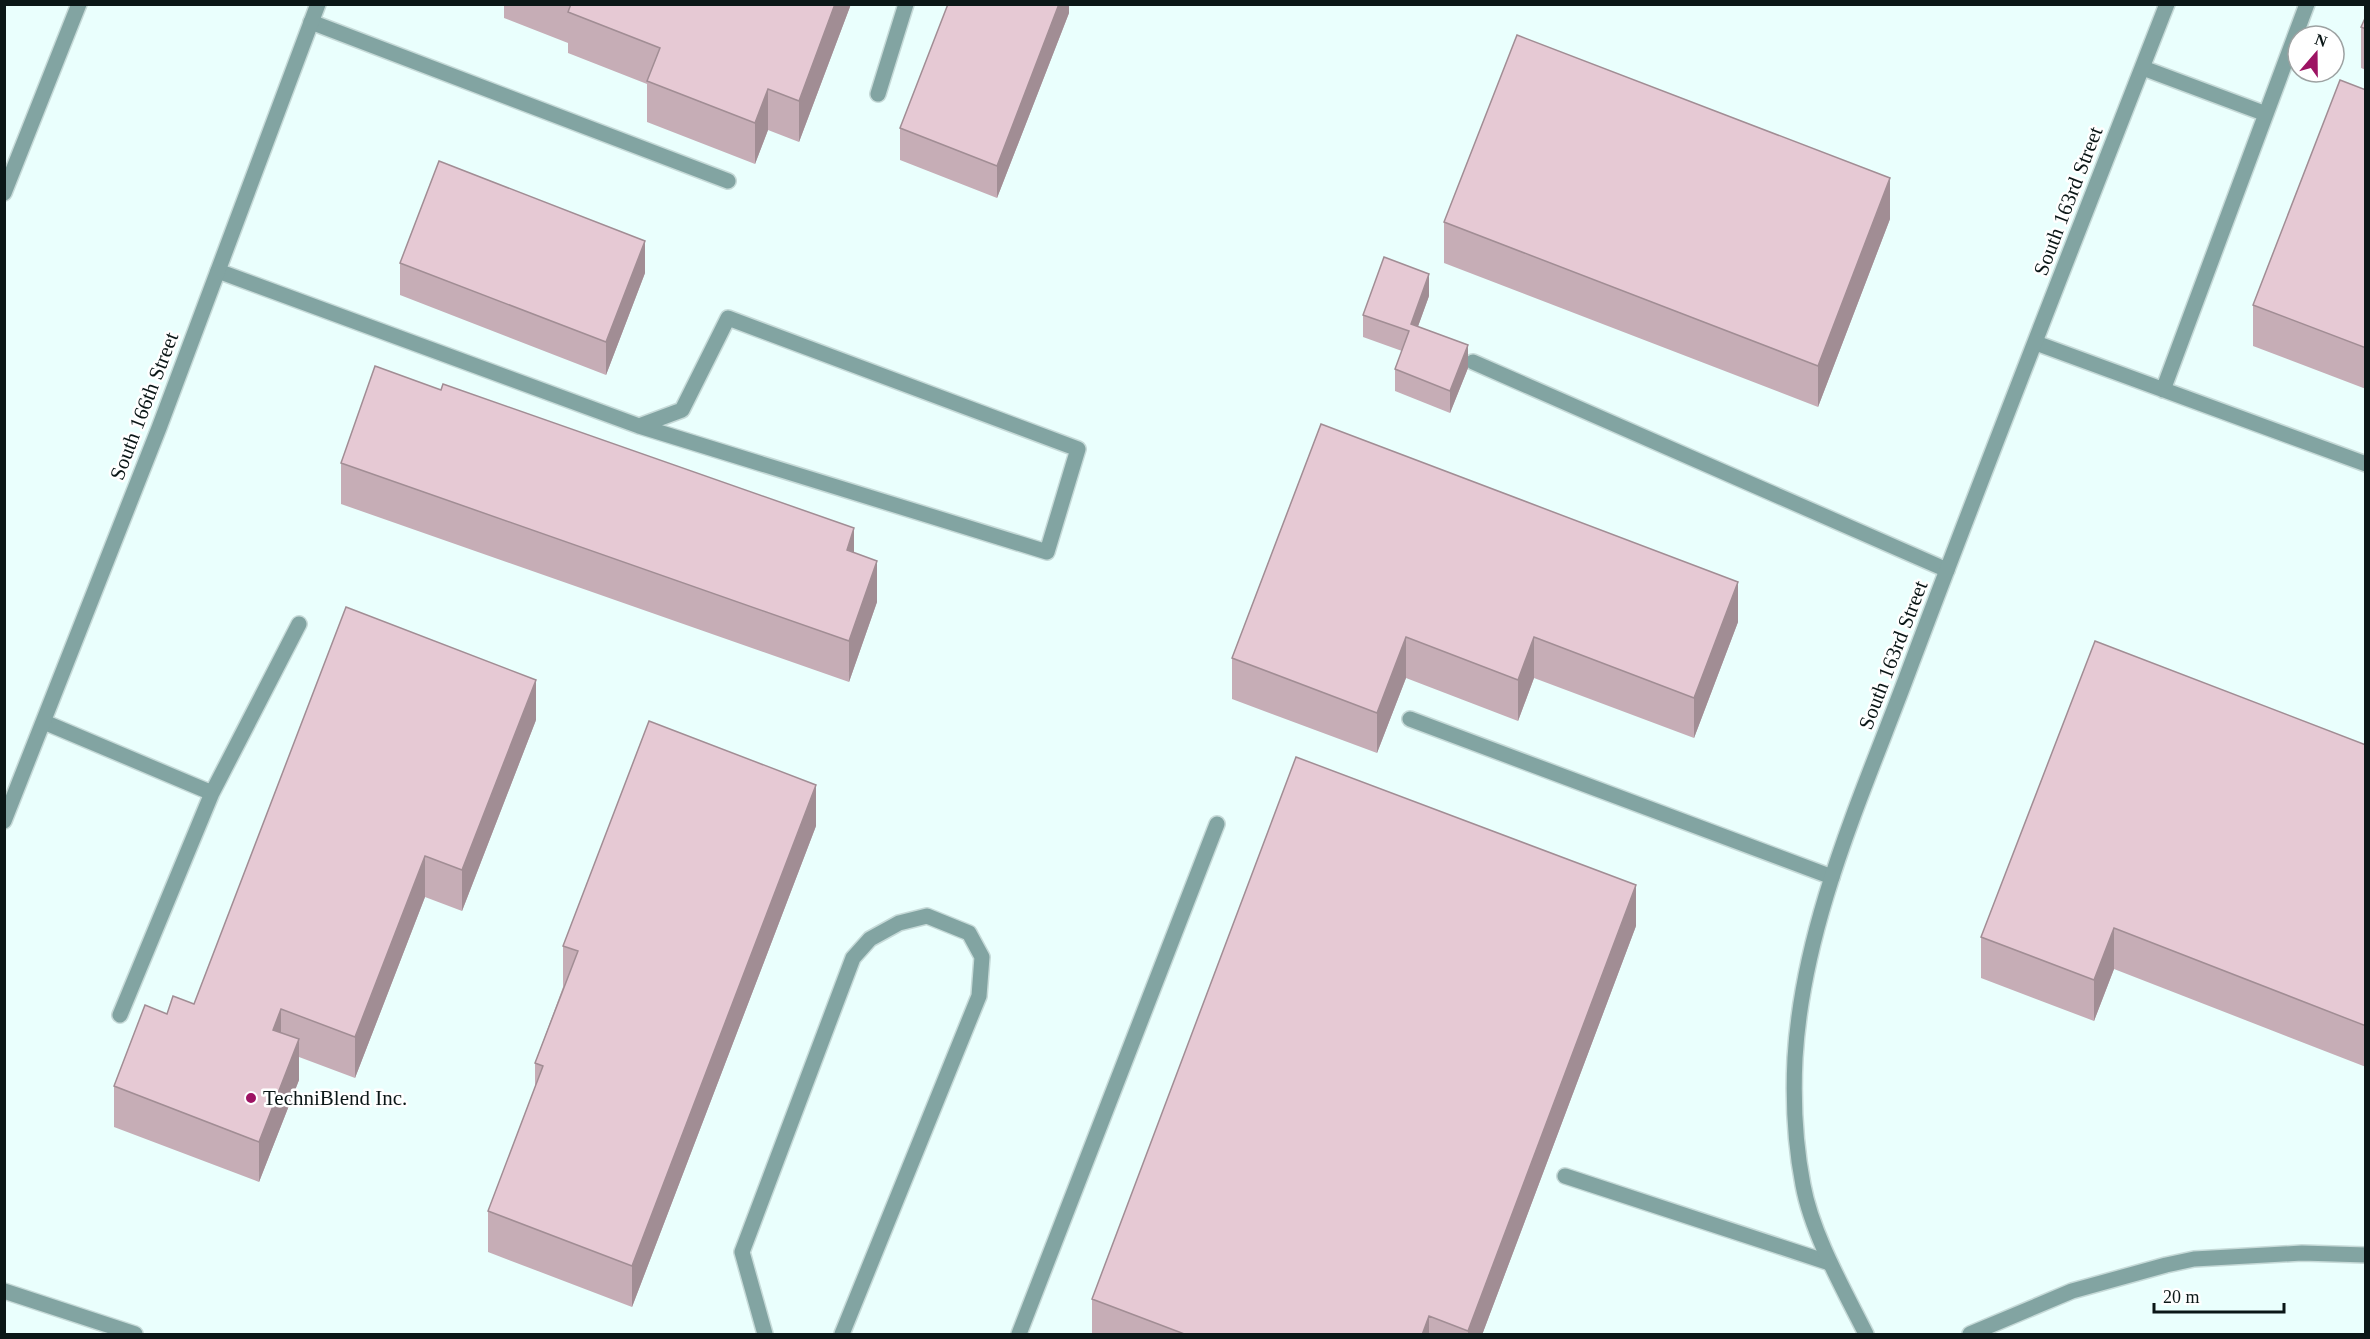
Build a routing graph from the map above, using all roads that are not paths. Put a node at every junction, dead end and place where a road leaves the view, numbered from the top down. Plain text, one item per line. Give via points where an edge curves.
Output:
1 (79, 4) edge
2 (318, 4) edge
3 (906, 4) edge
4 (2167, 4) edge
5 (2307, 4) edge
6 (311, 22) junction
7 (2143, 68) junction
8 (878, 94) dead end
9 (2266, 114) junction
10 (728, 181) dead end
11 (4, 193) edge
12 (218, 271) junction
13 (2036, 343) junction
14 (1473, 362) dead end
15 (2163, 390) junction
16 (639, 426) junction
17 (2366, 464) edge
18 (1947, 570) junction
19 (299, 624) dead end
20 (1410, 719) dead end
21 (44, 722) junction
22 (212, 793) junction
23 (4, 821) edge
24 (1218, 824) dead end
25 (1832, 878) junction
26 (120, 1015) dead end
27 (1565, 1176) dead end
28 (2366, 1255) edge
29 (1830, 1263) junction
30 (4, 1291) edge
31 (101, 1329) edge
32 (1978, 1333) edge
33 (135, 1335) edge
34 (765, 1335) edge
35 (842, 1335) edge
36 (1019, 1335) edge
37 (1866, 1335) edge

1 - 11 street
2 - 6 street, South 166th Street
3 - 8 street
4 - 7 street, South 163rd Street
5 - 9 street
6 - 10 street
6 - 12 street, South 166th Street
7 - 9 street
7 - 13 street, South 163rd Street
9 - 15 street
12 - 16 street
12 - 21 street, South 166th Street
13 - 15 street
13 - 18 street, South 163rd Street
14 - 18 street
15 - 17 street
16 - 16 street via 682,410 728,318 1078,449 1047,552
18 - 25 street, South 163rd Street
19 - 22 street
20 - 25 street
21 - 22 street
21 - 23 street, South 166th Street
22 - 26 street
24 - 36 street
25 - 29 street, South 163rd Street via 1802,987 1795,1058 1803,1187
27 - 29 street
28 - 32 street via 2302,1253 2194,1259 2072,1291
29 - 37 street, South 163rd Street
30 - 31 street
31 - 33 street
34 - 35 street via 742,1252 853,958 870,939 899,923 927,916 969,933 982,957 979,996

